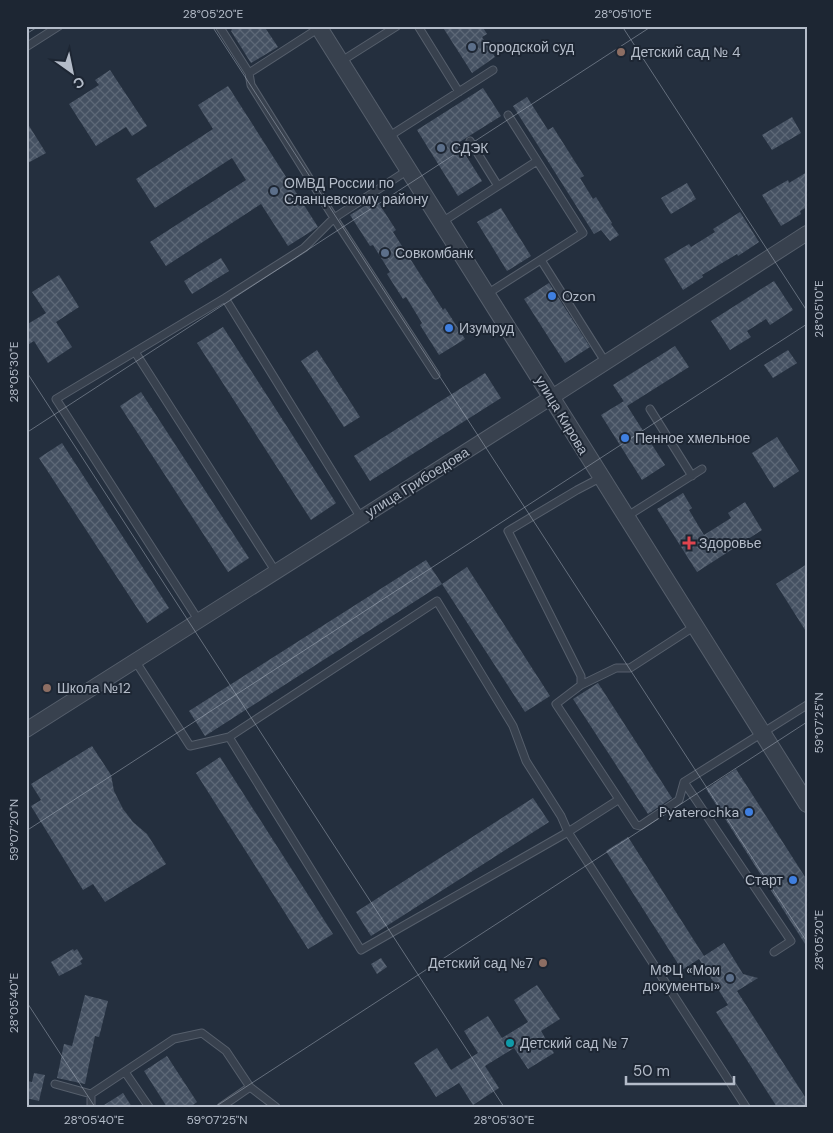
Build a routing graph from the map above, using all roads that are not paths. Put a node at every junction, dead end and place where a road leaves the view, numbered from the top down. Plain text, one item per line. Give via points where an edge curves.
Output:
1 (59, 26) edge
2 (220, 26) edge
3 (397, 26) edge
4 (418, 26) edge
5 (318, 27) edge
6 (26, 47) edge
7 (340, 62) junction
8 (493, 70) dead end
9 (249, 73) junction
10 (459, 92) junction
11 (508, 115) dead end
12 (388, 138) junction
13 (470, 141) dead end
14 (537, 161) junction
15 (409, 170) junction
16 (498, 186) junction
17 (334, 218) junction
18 (441, 222) junction
19 (807, 233) edge
20 (541, 260) junction
21 (487, 294) junction
22 (225, 298) junction
23 (135, 352) junction
24 (606, 363) junction
25 (436, 375) dead end
26 (552, 397) junction
27 (650, 409) dead end
28 (702, 469) dead end
29 (692, 476) junction
30 (600, 478) junction
31 (626, 517) junction
32 (361, 518) junction
33 (276, 572) junction
34 (199, 621) junction
35 (695, 626) junction
36 (136, 662) junction
37 (580, 685) junction
38 (807, 705) edge
39 (26, 730) edge
40 (762, 733) junction
41 (228, 738) junction
42 (684, 782) junction
43 (806, 799) edge
44 (618, 800) junction
45 (568, 832) junction
46 (774, 952) dead end
47 (125, 1072) junction
48 (55, 1084) dead end
49 (250, 1087) junction
50 (91, 1094) junction
51 (91, 1107) edge
52 (149, 1107) edge
53 (221, 1107) edge
54 (276, 1107) edge
55 (746, 1107) edge

1 - 6 lane
2 - 9 lane
3 - 7 lane
4 - 10 lane
5 - 7 street, улица Кирова
5 - 9 lane
7 - 12 street, улица Кирова
8 - 10 lane
9 - 17 lane via 251,85
10 - 12 lane
11 - 14 lane
12 - 15 street, улица Кирова
13 - 16 lane
14 - 16 lane
14 - 20 lane via 583,233
15 - 17 lane
15 - 18 street, улица Кирова
16 - 18 lane
17 - 22 lane via 304,248
17 - 25 lane
18 - 21 street, улица Кирова
19 - 24 street, улица Грибоедова
20 - 21 lane
20 - 24 lane
21 - 26 street, улица Кирова
22 - 23 lane
22 - 32 lane
23 - 33 lane
23 - 34 lane via 56,399
24 - 26 street, улица Грибоедова
26 - 30 street, улица Кирова
26 - 32 street, улица Грибоедова
27 - 29 lane
28 - 29 lane
29 - 31 lane
30 - 31 street, улица Кирова
30 - 37 lane via 508,531 581,676
31 - 35 street, улица Кирова
32 - 33 street, улица Грибоедова
33 - 34 street, улица Грибоедова
34 - 36 street, улица Грибоедова
35 - 37 lane via 630,668 616,668
35 - 40 street, улица Кирова
36 - 39 street, улица Грибоедова
36 - 41 lane via 190,746
37 - 44 lane via 556,704
38 - 40 lane
40 - 42 lane
40 - 43 street, улица Кирова
41 - 45 lane via 361,950
41 - 45 lane via 437,602 513,726 526,761
42 - 44 lane via 679,800 640,826
42 - 46 lane via 791,941
44 - 45 lane
45 - 55 lane
47 - 49 lane via 174,1039 202,1032 226,1052
47 - 50 lane
47 - 52 lane
48 - 50 lane
49 - 53 lane
49 - 54 lane
50 - 51 lane

